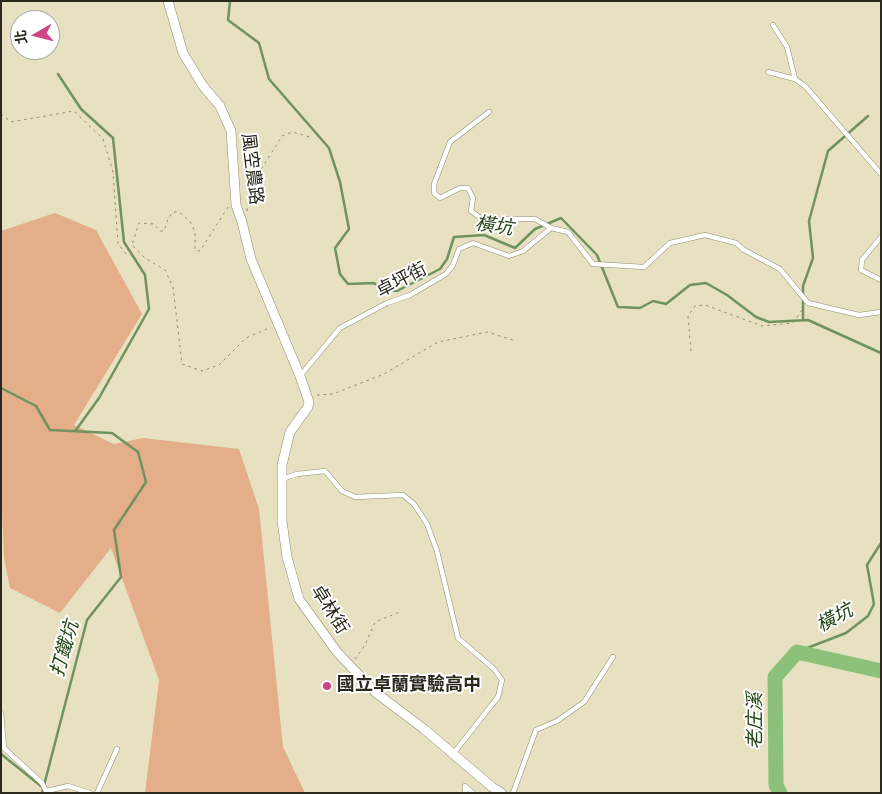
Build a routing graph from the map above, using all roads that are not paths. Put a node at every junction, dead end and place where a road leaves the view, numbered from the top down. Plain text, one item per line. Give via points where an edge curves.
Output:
1 (168, 1) edge
2 (773, 25) dead end
3 (768, 72) dead end
4 (794, 79) junction
5 (489, 112) dead end
6 (881, 174) edge
7 (551, 228) junction
8 (881, 237) edge
9 (881, 280) edge
10 (881, 312) edge
11 (300, 376) junction
12 (282, 479) junction
13 (613, 657) dead end
14 (1, 713) edge
15 (3, 748) edge
16 (116, 750) dead end
17 (453, 754) junction
18 (47, 792) edge
19 (90, 793) edge
20 (97, 793) edge
21 (465, 793) edge
22 (473, 793) edge
23 (502, 793) edge
24 (513, 793) edge

1 - 11 street, 風空農路 via 183,53 220,106 231,131 236,205 251,260
2 - 4 lane via 787,47
3 - 4 lane
4 - 6 lane via 805,86
5 - 7 lane via 450,142 434,184 434,193 440,198 460,188 468,188 473,198 471,211 482,219 535,219
7 - 10 lane via 568,232 594,264 644,267 670,243 705,235 736,243 780,269 808,303 859,315
7 - 11 lane, 卓坪街 via 524,251 509,256 473,243 459,249 446,274 340,328
8 - 9 lane via 862,260 861,270
11 - 12 street, 卓林街 via 308,407 290,432
12 - 17 street, 卓林街 via 282,522 287,557 299,599 337,652 375,692
12 - 17 lane via 325,471 342,492 355,496 403,495 414,504 427,524 437,551 458,638 502,680 498,697
13 - 24 lane via 584,702 557,722 536,730
14 - 15 lane
15 - 18 lane via 42,783
16 - 20 lane
17 - 23 street, 卓林街
18 - 19 lane via 68,786
21 - 22 lane via 465,786

